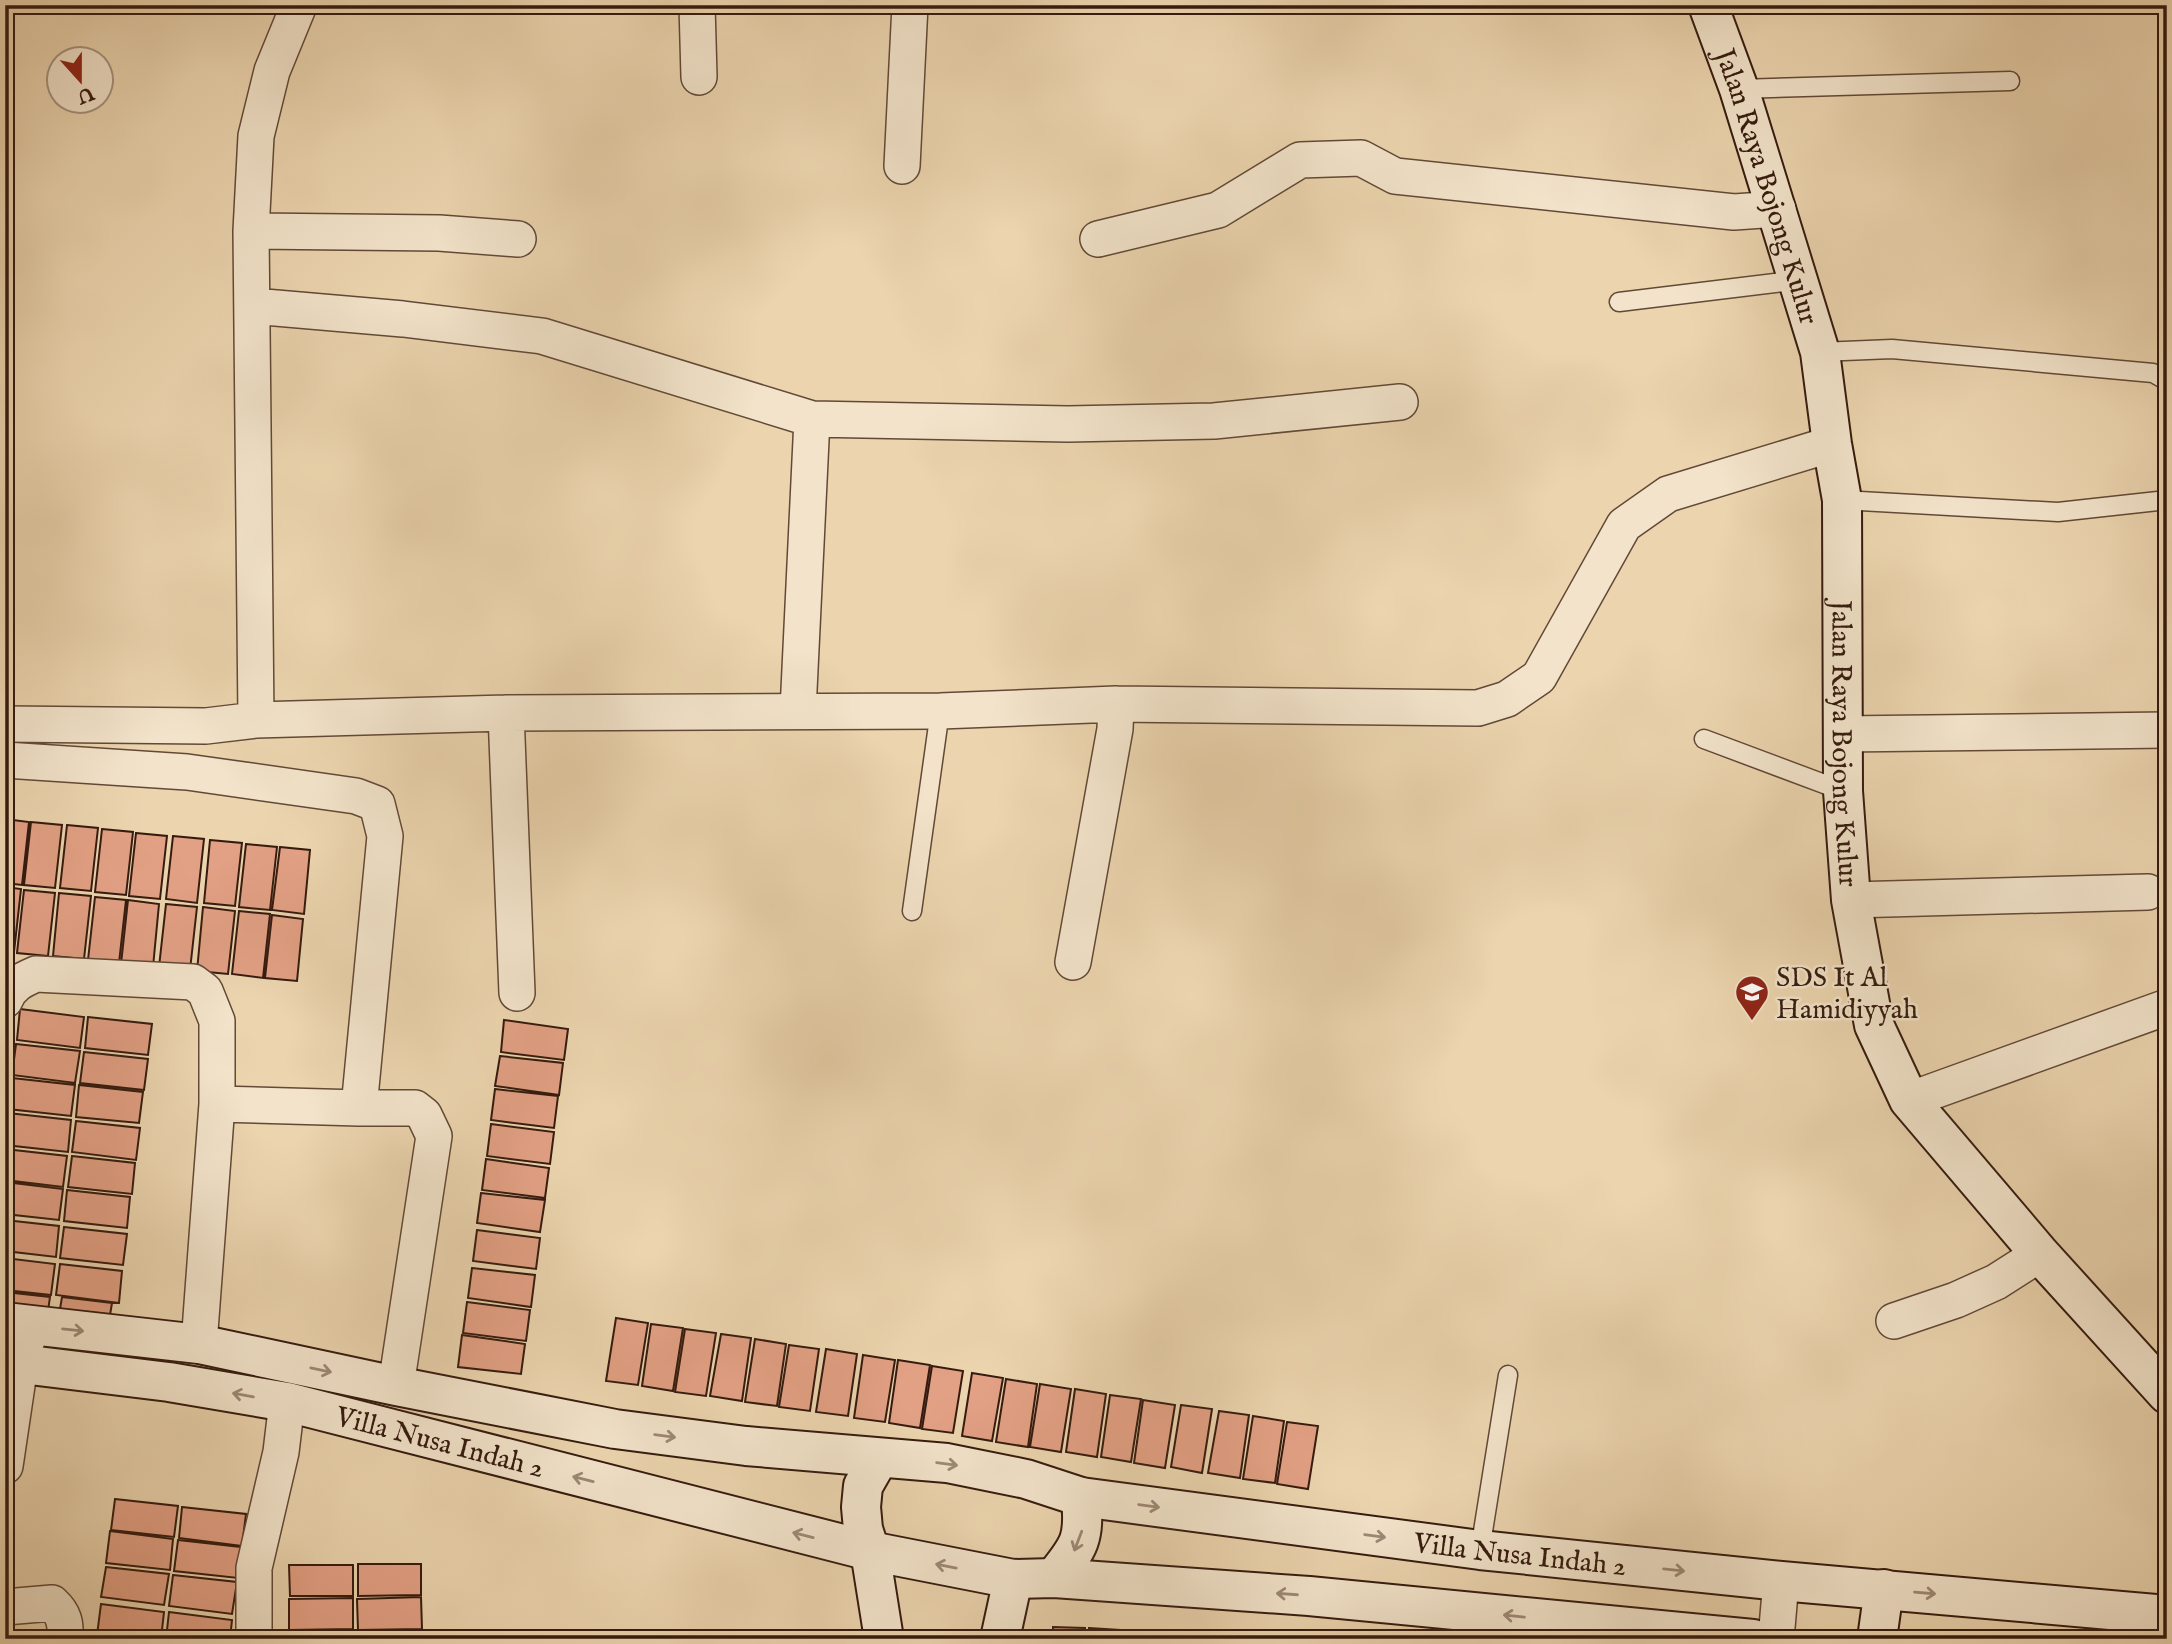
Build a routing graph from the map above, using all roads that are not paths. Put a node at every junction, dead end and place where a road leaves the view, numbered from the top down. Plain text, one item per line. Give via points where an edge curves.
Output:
1 (299, 5) edge
2 (696, 5) edge
3 (910, 5) edge
4 (1708, 5) edge
5 (699, 77) dead end
6 (2010, 81) dead end
7 (1739, 89) junction
8 (902, 166) dead end
9 (1778, 209) junction
10 (251, 231) junction
11 (518, 239) dead end
12 (1098, 239) dead end
13 (1800, 280) junction
14 (1619, 302) dead end
15 (253, 306) junction
16 (1821, 352) junction
17 (2167, 381) edge
18 (1400, 402) dead end
19 (812, 419) junction
20 (1832, 444) junction
21 (1843, 500) junction
22 (2167, 500) edge
23 (1116, 704) junction
24 (798, 711) junction
25 (940, 711) junction
26 (506, 713) junction
27 (256, 720) junction
28 (5, 724) edge
29 (2167, 730) edge
30 (1842, 734) junction
31 (1704, 739) dead end
32 (5, 760) edge
33 (1843, 791) junction
34 (2148, 892) dead end
35 (1851, 900) junction
36 (912, 911) dead end
37 (1073, 962) dead end
38 (517, 993) dead end
39 (5, 999) edge
40 (2167, 1007) edge
41 (1909, 1100) junction
42 (217, 1104) junction
43 (359, 1108) junction
44 (2040, 1254) junction
45 (1894, 1321) dead end
46 (18, 1324) edge
47 (199, 1344) junction
48 (13, 1363) edge
49 (1508, 1375) dead end
50 (396, 1386) junction
51 (2167, 1394) edge
52 (288, 1402) junction
53 (879, 1458) junction
54 (5, 1466) edge
55 (1081, 1497) junction
56 (1480, 1550) junction
57 (870, 1551) junction
58 (1054, 1578) junction
59 (1013, 1579) junction
60 (1781, 1581) junction
61 (1884, 1589) junction
62 (5, 1607) edge
63 (2167, 1615) edge
64 (65, 1639) edge
65 (254, 1639) edge
66 (884, 1639) edge
67 (1000, 1639) edge
68 (1753, 1639) edge
69 (1776, 1639) edge
70 (1877, 1639) edge

1 - 10 street via 271,71 256,136
2 - 5 street
3 - 8 street
4 - 7 main road, Jalan Raya Bojong Kulur
6 - 7 lane
7 - 9 main road, Jalan Raya Bojong Kulur
9 - 12 street via 1734,212 1395,176 1361,158 1300,160 1218,211
9 - 13 main road, Jalan Raya Bojong Kulur
10 - 11 street via 439,233
10 - 15 street
13 - 14 lane
13 - 16 main road, Jalan Raya Bojong Kulur
15 - 19 street via 542,336
15 - 27 street
16 - 17 lane via 1892,349 2153,373
16 - 20 main road, Jalan Raya Bojong Kulur
18 - 19 street via 1214,421 1068,424
19 - 24 street
20 - 21 main road, Jalan Raya Bojong Kulur
20 - 23 street via 1668,494 1624,525 1539,677 1507,699 1478,708
21 - 22 lane via 2058,512
21 - 30 main road, Jalan Raya Bojong Kulur
23 - 25 street
23 - 37 street
24 - 25 street
24 - 26 street
25 - 36 lane
26 - 27 street
26 - 38 street
27 - 28 street via 206,726
29 - 30 street
30 - 33 main road, Jalan Raya Bojong Kulur
31 - 33 lane
32 - 43 street via 187,772 356,796 377,804 385,836
33 - 35 main road, Jalan Raya Bojong Kulur
34 - 35 street
35 - 41 main road, Jalan Raya Bojong Kulur via 1874,1025
39 - 42 street via 20,980 36,974 193,982 205,991 217,1021
40 - 41 street
41 - 44 main road, Jalan Raya Bojong Kulur
42 - 43 street
42 - 47 street
43 - 50 street via 415,1108 424,1115 433,1136
44 - 45 street via 1996,1282
44 - 51 main road, Jalan Raya Bojong Kulur
46 -> 47 main road, Villa Nusa Indah 2
46 - 48 street
47 -> 50 main road, Villa Nusa Indah 2
52 -> 48 main road, Villa Nusa Indah 2
48 - 54 street
49 - 56 lane
50 -> 53 main road, Villa Nusa Indah 2 via 615,1429
57 -> 52 main road, Villa Nusa Indah 2
52 - 65 street via 254,1568
53 -> 55 main road, Villa Nusa Indah 2 via 961,1466 1026,1479
53 - 57 main road via 863,1486 863,1530
55 -> 56 main road, Villa Nusa Indah 2
55 -> 58 main road via 1084,1526 1078,1546
56 -> 60 main road, Villa Nusa Indah 2
59 -> 57 main road, Villa Nusa Indah 2
57 - 66 main road
58 - 59 main road, Villa Nusa Indah 2
68 -> 58 main road, Villa Nusa Indah 2 via 1309,1596
59 - 67 main road
60 - 61 main road, Villa Nusa Indah 2
60 - 69 street
61 -> 63 main road, Villa Nusa Indah 2
61 - 70 main road
62 - 64 street via 52,1603 66,1624

